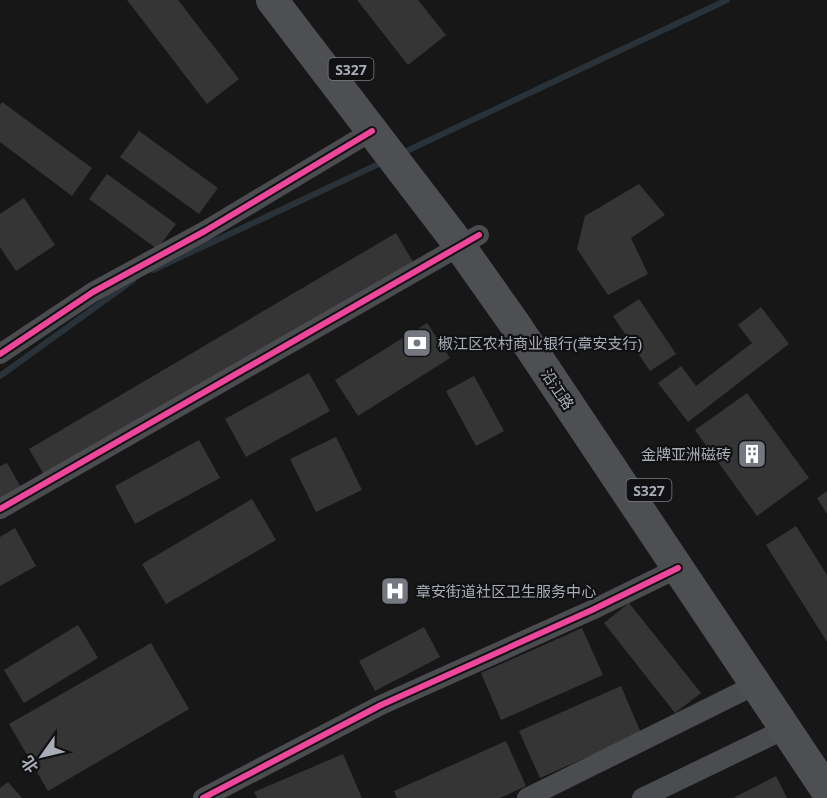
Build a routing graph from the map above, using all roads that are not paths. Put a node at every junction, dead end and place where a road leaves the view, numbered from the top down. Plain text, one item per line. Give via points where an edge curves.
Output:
1 (272, 0) edge
2 (298, 0) edge
3 (387, 138) junction
4 (466, 236) junction
5 (0, 354) edge
6 (0, 509) edge
7 (678, 568) junction
8 (755, 686) junction
9 (785, 729) junction
10 (827, 756) edge
11 (827, 791) edge
12 (203, 798) edge
13 (527, 798) edge
14 (642, 798) edge

1 - 3 main road, 沿江路
2 - 3 main road, 沿江路 / S327
3 - 4 main road, 沿江路
3 - 5 street via 93,292
4 - 6 street
4 - 7 main road, 沿江路 via 514,323
4 - 10 main road, 沿江路 / S327
7 - 8 main road, 沿江路
7 - 12 street via 381,705
8 - 9 main road, 沿江路
8 - 13 street
9 - 11 main road, 沿江路
9 - 14 street

